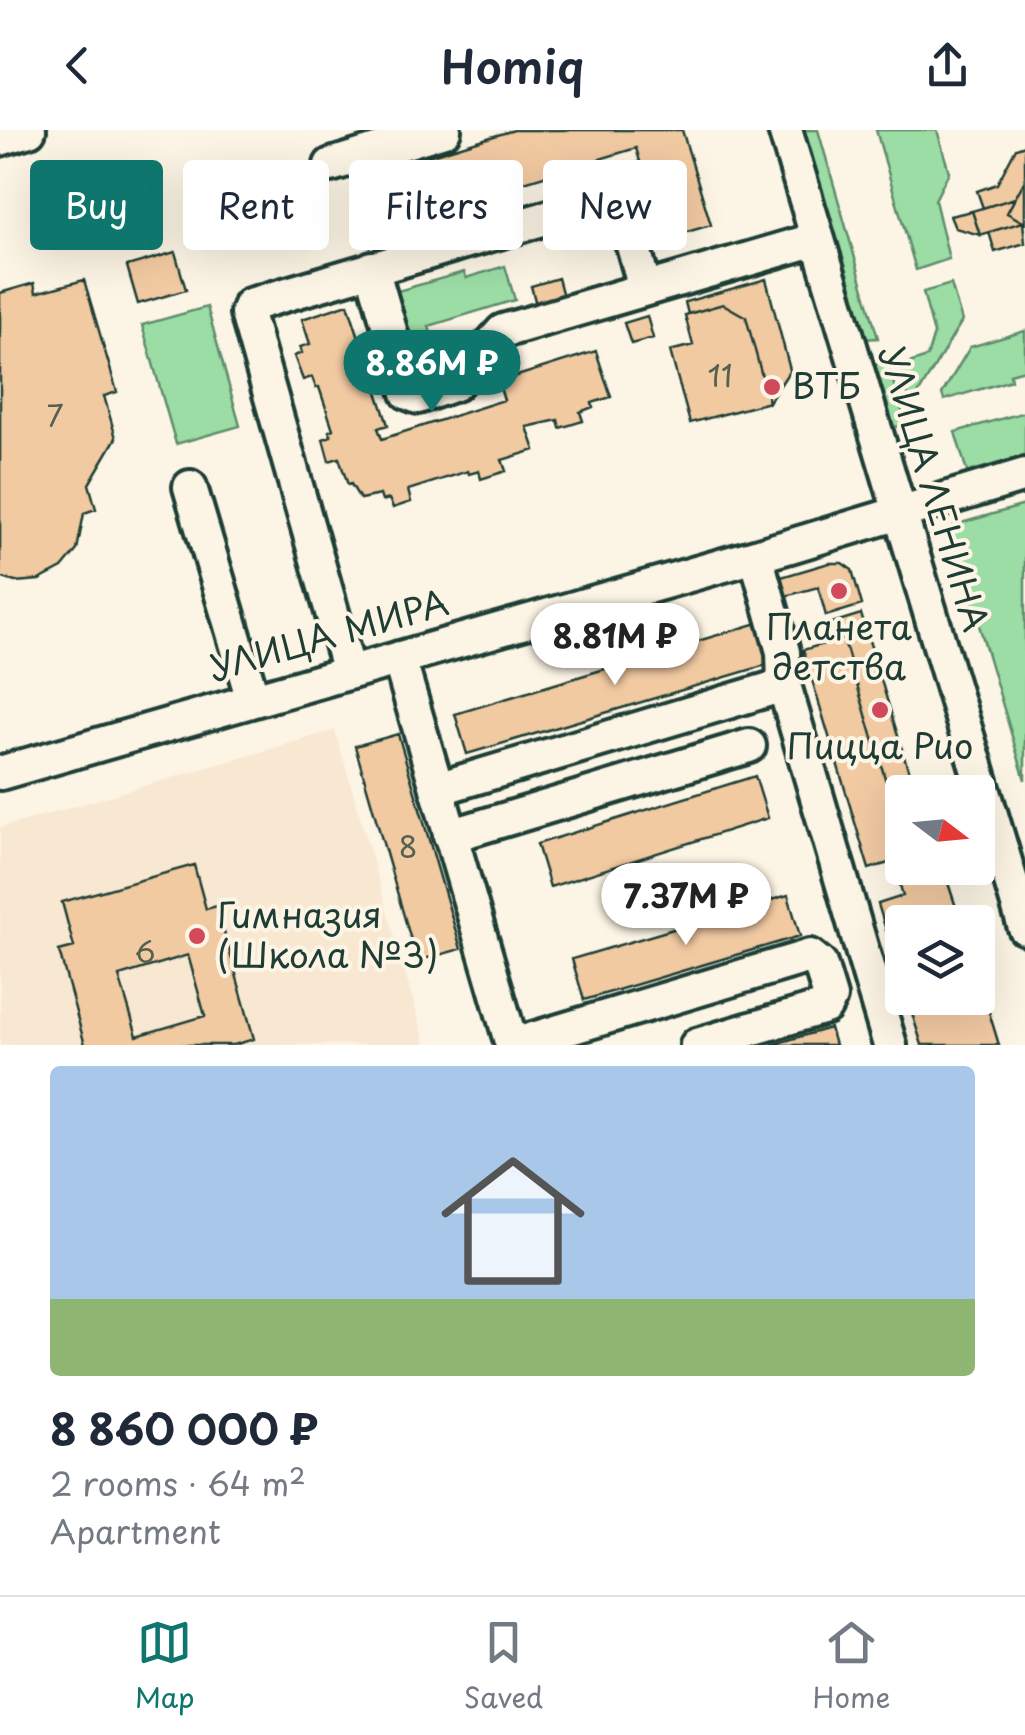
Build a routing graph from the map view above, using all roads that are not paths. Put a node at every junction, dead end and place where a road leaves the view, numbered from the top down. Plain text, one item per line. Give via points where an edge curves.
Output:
1 (30, 130) edge
2 (444, 130) edge
3 (785, 130) edge
4 (0, 139) edge
5 (331, 164) dead end
6 (817, 239) junction
7 (372, 268) junction
8 (645, 288) junction
9 (1025, 476) edge
10 (190, 487) dead end
11 (899, 514) junction
12 (756, 556) junction
13 (400, 658) junction
14 (348, 672) junction
15 (784, 684) junction
16 (252, 700) junction
17 (749, 746) dead end
18 (0, 772) edge
19 (437, 789) junction
20 (450, 836) junction
21 (1025, 928) edge
22 (512, 1045) edge
23 (697, 1045) edge
24 (890, 1045) edge

1 - 4 street
2 - 5 street
3 - 6 street, УЛИЦА ЛЕНИНА
6 - 8 street
6 - 11 street, УЛИЦА ЛЕНИНА
7 - 8 street via 607,200 622,208
7 - 8 street via 408,393 418,397 456,384 503,331
7 - 14 street via 250,304 247,314
9 - 11 street, УЛИЦА МИРА
10 - 16 street
11 - 12 street, УЛИЦА МИРА
11 - 21 street, УЛИЦА ЛЕНИНА
12 - 13 street, УЛИЦА МИРА
12 - 15 street
13 - 14 street, УЛИЦА МИРА
13 - 19 street
14 - 16 street, УЛИЦА МИРА
15 - 19 street
15 - 24 street
16 - 18 street, УЛИЦА МИРА
17 - 20 street
19 - 20 street
20 - 22 street
22 - 23 street via 810,956 820,964 830,997 825,1007

